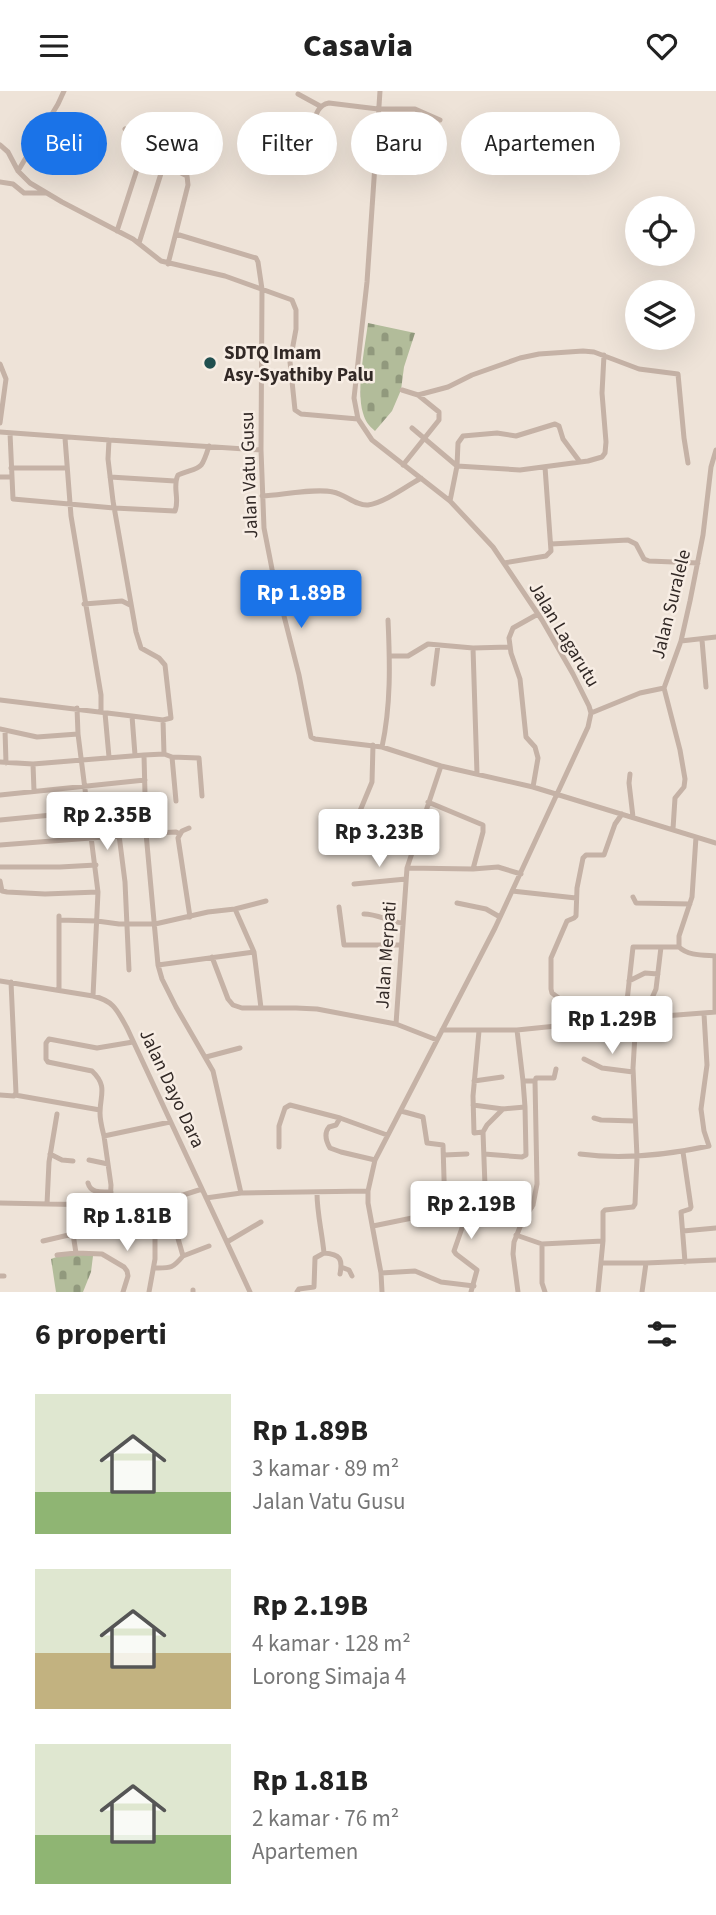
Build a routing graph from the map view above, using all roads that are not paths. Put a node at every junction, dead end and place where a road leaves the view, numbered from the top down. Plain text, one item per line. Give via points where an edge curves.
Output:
1 (64, 91) edge
2 (380, 91) edge
3 (298, 94) dead end
4 (320, 106) junction
5 (379, 109) junction
6 (318, 112) edge
7 (379, 112) edge
8 (422, 112) edge
9 (0, 145) edge
10 (18, 171) junction
11 (135, 175) edge
12 (161, 175) edge
13 (185, 175) edge
14 (374, 175) edge
15 (0, 182) edge
16 (47, 193) junction
17 (117, 231) junction
18 (176, 234) junction
19 (139, 243) junction
20 (168, 264) junction
21 (262, 289) junction
22 (604, 355) junction
23 (0, 364) edge
24 (402, 390) dead end
25 (418, 395) junction
26 (358, 419) junction
27 (0, 423) edge
28 (412, 428) dead end
29 (0, 432) edge
30 (10, 433) junction
31 (65, 438) junction
32 (424, 439) junction
33 (109, 440) junction
34 (0, 446) edge
35 (209, 446) junction
36 (10, 447) junction
37 (261, 450) junction
38 (716, 450) edge
39 (580, 462) junction
40 (688, 463) dead end
41 (714, 463) edge
42 (403, 464) junction
43 (457, 466) junction
44 (545, 467) junction
45 (11, 468) junction
46 (66, 468) junction
47 (0, 477) edge
48 (11, 477) junction
49 (110, 477) junction
50 (421, 478) junction
51 (175, 481) junction
52 (708, 489) junction
53 (716, 490) edge
54 (262, 496) junction
55 (450, 501) junction
56 (69, 505) junction
57 (114, 509) junction
58 (551, 544) junction
59 (504, 563) junction
60 (698, 563) junction
61 (84, 604) junction
62 (130, 605) junction
63 (538, 614) junction
64 (388, 620) dead end
65 (716, 637) edge
66 (702, 640) junction
67 (681, 641) junction
68 (438, 645) junction
69 (509, 647) junction
70 (473, 648) junction
71 (390, 656) junction
72 (433, 684) dead end
73 (706, 687) dead end
74 (664, 688) junction
75 (0, 700) edge
76 (77, 708) junction
77 (103, 712) junction
78 (591, 713) junction
79 (132, 716) junction
80 (163, 720) junction
81 (2, 730) edge
82 (78, 734) junction
83 (373, 745) junction
84 (382, 747) junction
85 (164, 754) junction
86 (135, 755) junction
87 (144, 755) junction
88 (109, 757) junction
89 (172, 757) junction
90 (82, 760) junction
91 (3, 762) edge
92 (33, 764) junction
93 (441, 766) junction
94 (477, 774) junction
95 (630, 774) dead end
96 (145, 781) junction
97 (85, 786) junction
98 (533, 787) junction
99 (34, 792) junction
100 (557, 794) junction
101 (0, 795) edge
102 (202, 796) dead end
103 (176, 801) dead end
104 (428, 802) junction
105 (145, 806) junction
106 (89, 812) junction
107 (622, 814) junction
108 (633, 817) junction
109 (0, 820) edge
110 (355, 823) dead end
111 (189, 828) dead end
112 (673, 829) junction
113 (146, 834) junction
114 (180, 834) junction
115 (119, 835) junction
116 (696, 837) junction
117 (93, 839) junction
118 (716, 843) edge
119 (0, 845) edge
120 (96, 865) junction
121 (0, 867) edge
122 (407, 868) junction
123 (473, 869) junction
124 (520, 874) junction
125 (406, 879) junction
126 (0, 881) edge
127 (354, 884) dead end
128 (512, 891) junction
129 (98, 892) junction
130 (633, 897) dead end
131 (576, 898) junction
132 (266, 901) dead end
133 (457, 903) dead end
134 (690, 904) junction
135 (339, 907) dead end
136 (235, 909) junction
137 (364, 914) dead end
138 (190, 917) junction
139 (500, 917) junction
140 (97, 921) junction
141 (155, 923) junction
142 (403, 923) junction
143 (128, 925) junction
144 (401, 945) junction
145 (661, 947) junction
146 (679, 947) junction
147 (254, 952) junction
148 (716, 956) edge
149 (212, 957) junction
150 (158, 965) junction
151 (129, 970) dead end
152 (658, 974) junction
153 (0, 981) edge
154 (629, 981) junction
155 (11, 982) junction
156 (59, 989) junction
157 (93, 996) junction
158 (261, 1008) junction
159 (715, 1012) edge
160 (704, 1013) junction
161 (649, 1017) junction
162 (636, 1018) junction
163 (625, 1019) junction
164 (396, 1024) junction
165 (565, 1025) junction
166 (442, 1030) junction
167 (517, 1030) junction
168 (479, 1031) junction
169 (437, 1039) junction
170 (133, 1042) junction
171 (240, 1048) dead end
172 (206, 1057) junction
173 (584, 1059) dead end
174 (556, 1069) dead end
175 (633, 1072) junction
176 (502, 1077) dead end
177 (474, 1081) junction
178 (523, 1081) junction
179 (535, 1081) junction
180 (0, 1095) edge
181 (15, 1095) junction
182 (473, 1105) junction
183 (525, 1108) junction
184 (503, 1109) junction
185 (100, 1110) junction
186 (401, 1111) junction
187 (57, 1114) dead end
188 (340, 1118) junction
189 (594, 1118) dead end
190 (635, 1121) junction
191 (170, 1122) junction
192 (483, 1132) junction
193 (387, 1135) junction
194 (104, 1136) junction
195 (712, 1145) edge
196 (279, 1147) dead end
197 (683, 1152) junction
198 (50, 1154) junction
199 (467, 1154) dead end
200 (484, 1154) junction
201 (580, 1154) dead end
202 (444, 1155) junction
203 (637, 1157) junction
204 (89, 1160) dead end
205 (375, 1160) junction
206 (73, 1161) dead end
207 (108, 1164) junction
208 (88, 1183) dead end
209 (202, 1189) junction
210 (368, 1191) junction
211 (111, 1192) junction
212 (242, 1193) junction
213 (317, 1193) junction
214 (499, 1193) dead end
215 (206, 1198) junction
216 (0, 1203) edge
217 (47, 1204) junction
218 (155, 1204) junction
219 (76, 1205) junction
220 (110, 1205) junction
221 (495, 1206) dead end
222 (532, 1207) junction
223 (445, 1211) junction
224 (261, 1222) dead end
225 (373, 1226) junction
226 (716, 1228) edge
227 (683, 1231) junction
228 (73, 1234) junction
229 (177, 1235) dead end
230 (516, 1235) junction
231 (43, 1241) dead end
232 (603, 1241) junction
233 (227, 1242) junction
234 (542, 1244) junction
235 (209, 1246) dead end
236 (76, 1253) junction
237 (324, 1253) junction
238 (57, 1255) dead end
239 (183, 1256) junction
240 (716, 1260) edge
241 (685, 1262) junction
242 (602, 1263) junction
243 (646, 1263) junction
244 (154, 1268) junction
245 (381, 1273) junction
246 (352, 1276) dead end
247 (472, 1289) edge
248 (123, 1292) edge
249 (149, 1292) edge
250 (250, 1292) edge
251 (297, 1292) edge
252 (382, 1292) edge
253 (518, 1292) edge
254 (545, 1292) edge
255 (598, 1292) edge
256 (642, 1292) edge

1 - 10 street
2 - 5 street
3 - 4 street
4 - 5 street
4 - 6 street
5 - 7 street
5 - 8 street
9 - 10 street
10 - 16 street
11 - 17 street
12 - 19 street
13 - 18 street via 188,181
14 - 26 street via 354,398
15 - 16 street via 13,184 24,193
16 - 17 street
17 - 19 street
18 - 20 street
18 - 21 street, Jalan Vatu Gusu via 256,258
19 - 20 street
20 - 21 street
21 - 26 street via 295,304 290,362 296,412
21 - 37 street, Jalan Vatu Gusu
22 - 25 street via 583,351 527,356
22 - 39 street via 605,453
22 - 40 street via 639,369 678,374
23 - 27 street via 6,379
24 - 25 street
25 - 32 street via 440,415
26 - 42 street, Jalan Lagarutu via 372,440
28 - 32 street
29 - 30 street
30 - 31 street
30 - 36 street
31 - 33 street
31 - 46 street
32 - 42 street
32 - 43 street
33 - 35 street
33 - 49 street
34 - 36 street
35 - 37 street
35 - 51 street via 201,466 178,475
36 - 45 street
37 - 54 street, Jalan Vatu Gusu
38 - 41 street, Jalan Suralele
39 - 43 street via 555,424 516,436 463,436 458,443
39 - 44 street
41 - 52 street, Jalan Suralele
42 - 50 street, Jalan Lagarutu
43 - 44 street
43 - 55 street
44 - 58 street
45 - 46 street
45 - 48 street
46 - 56 street
47 - 48 street
48 - 56 street via 13,499
49 - 51 street
49 - 57 street
50 - 54 street via 370,505 331,491
50 - 55 street, Jalan Lagarutu
51 - 57 street via 174,510
52 - 53 street
52 - 60 street, Jalan Suralele
54 - 83 street, Jalan Vatu Gusu via 266,541 312,737
55 - 59 street, Jalan Lagarutu
56 - 57 street
56 - 61 street
57 - 62 street
58 - 59 street via 546,556
58 - 60 street via 628,540 649,561
59 - 63 street, Jalan Lagarutu
60 - 67 street, Jalan Suralele
61 - 62 street via 122,601
61 - 77 street
62 - 80 street via 141,648 165,664 171,717
63 - 69 street via 511,630
63 - 78 street, Jalan Lagarutu
64 - 71 street
65 - 66 street
66 - 67 street
66 - 73 street
67 - 74 street, Jalan Suralele
68 - 70 street
68 - 71 street via 428,644 408,656
68 - 72 street
69 - 70 street
69 - 98 street via 520,679 526,737 538,758
70 - 94 street
71 - 84 street
74 - 78 street, Jalan Suralele
74 - 112 street via 685,779 675,799
75 - 76 street
76 - 77 street
76 - 82 street
77 - 79 street
77 - 88 street
78 - 100 street, Jalan Lagarutu
79 - 80 street
79 - 86 street
80 - 85 street
81 - 82 street via 37,737
81 - 91 street
82 - 90 street
83 - 84 street, Jalan Vatu Gusu
83 - 110 street via 372,782
84 - 93 street, Jalan Vatu Gusu
85 - 87 street
85 - 89 street
86 - 87 street
86 - 88 street
87 - 96 street
88 - 90 street
89 - 102 street via 199,758
89 - 103 street
90 - 92 street
90 - 97 street
91 - 92 street
92 - 99 street
93 - 94 street, Jalan Vatu Gusu
93 - 104 street, Jalan Merpati
94 - 98 street, Jalan Vatu Gusu
95 - 108 street
96 - 97 street
96 - 105 street
97 - 99 street
97 - 106 street
98 - 100 street, Jalan Vatu Gusu
99 - 101 street
100 - 107 street, Jalan Vatu Gusu
100 - 124 street, Jalan Lagarutu
104 - 122 street, Jalan Merpati
104 - 123 street via 484,826
105 - 106 street
105 - 113 street
106 - 109 street
106 - 117 street
107 - 108 street, Jalan Vatu Gusu
107 - 131 street via 604,855 584,856
108 - 112 street, Jalan Vatu Gusu
111 - 114 street
112 - 116 street, Jalan Vatu Gusu
113 - 114 street
113 - 115 street
113 - 141 street
114 - 138 street
115 - 117 street
115 - 143 street
116 - 118 street, Jalan Vatu Gusu
116 - 134 street
117 - 119 street
117 - 120 street
120 - 121 street
120 - 129 street
122 - 123 street
122 - 125 street, Jalan Merpati
123 - 124 street via 498,867
124 - 128 street, Jalan Lagarutu
125 - 127 street
125 - 142 street, Jalan Merpati
126 - 129 street via 2,891 7,892
128 - 131 street
128 - 139 street, Jalan Lagarutu
129 - 140 street
130 - 134 street via 636,903
131 - 165 street via 576,916 567,921 550,963 551,989 560,999
132 - 136 street
133 - 139 street
134 - 146 street
135 - 144 street via 344,945
136 - 138 street
136 - 147 street
137 - 142 street
138 - 141 street
139 - 166 street, Jalan Lagarutu
140 - 143 street
140 - 156 street via 59,918
140 - 157 street
141 - 143 street
141 - 150 street
142 - 144 street, Jalan Merpati
143 - 151 street
144 - 164 street, Jalan Merpati
145 - 146 street
145 - 152 street
145 - 154 street via 633,947
146 - 148 street via 691,954
147 - 149 street
147 - 158 street
148 - 159 street
149 - 150 street
149 - 158 street via 233,1005
150 - 172 street
152 - 154 street via 645,973
152 - 161 street
153 - 155 street, Jalan Dayo Dara
154 - 163 street
155 - 156 street, Jalan Dayo Dara
155 - 181 street
156 - 157 street, Jalan Dayo Dara
157 - 170 street, Jalan Dayo Dara via 114,1006
158 - 164 street via 317,1009
159 - 160 street
160 - 161 street
160 - 195 street via 707,1065 701,1109 704,1131
161 - 162 street
162 - 163 street
162 - 175 street
163 - 165 street
164 - 169 street, Jalan Merpati
165 - 167 street
166 - 168 street
166 - 169 street, Jalan Lagarutu
167 - 168 street
167 - 178 street
168 - 177 street
169 - 186 street, Jalan Lagarutu
170 - 185 street via 95,1048 47,1041 46,1061 95,1073 103,1088
170 - 191 street, Jalan Dayo Dara
171 - 172 street
172 - 212 street via 215,1076
173 - 175 street via 601,1068
174 - 179 street via 554,1078
175 - 190 street
176 - 177 street
177 - 182 street
178 - 179 street
178 - 183 street
179 - 222 street via 537,1180
180 - 181 street
181 - 185 street
182 - 184 street
182 - 192 street via 473,1132
183 - 184 street
183 - 200 street via 526,1155
184 - 192 street
185 - 194 street
186 - 193 street, Jalan Lagarutu
186 - 202 street via 423,1117 426,1143 442,1144
187 - 198 street
188 - 193 street
188 - 196 street via 287,1106 279,1126
188 - 205 street via 327,1131 330,1148
189 - 190 street
190 - 203 street
191 - 194 street
191 - 209 street, Jalan Dayo Dara
192 - 200 street
193 - 205 street, Jalan Lagarutu
194 - 207 street
195 - 197 street
197 - 203 street
197 - 227 street via 691,1208 681,1211
198 - 206 street
198 - 217 street
199 - 202 street
200 - 214 street via 485,1187
201 - 203 street
202 - 223 street
203 - 232 street via 635,1206 604,1211
204 - 207 street
205 - 210 street, Jalan Lagarutu
207 - 211 street
208 - 211 street via 94,1191
209 - 215 street, Jalan Dayo Dara
209 - 218 street
210 - 213 street
210 - 225 street, Jalan Lagarutu
211 - 220 street
212 - 213 street
212 - 215 street
213 - 237 street
215 - 233 street, Jalan Dayo Dara
216 - 217 street
217 - 219 street
218 - 220 street
218 - 244 street
219 - 220 street
219 - 228 street
221 - 222 street
222 - 230 street
223 - 225 street
223 - 247 street via 463,1214 454,1251 477,1270
224 - 233 street
225 - 245 street, Jalan Lagarutu
226 - 227 street
227 - 241 street
228 - 231 street
228 - 236 street
229 - 239 street
230 - 234 street
230 - 253 street
232 - 234 street
232 - 242 street
233 - 250 street, Jalan Dayo Dara
234 - 254 street
235 - 239 street
236 - 238 street
236 - 248 street via 102,1254 124,1267 128,1276
237 - 246 street via 335,1253 340,1271 349,1270
237 - 251 street via 315,1258 314,1287
239 - 244 street via 175,1266
240 - 241 street
241 - 243 street
242 - 243 street
242 - 255 street
243 - 256 street
244 - 249 street
245 - 247 street via 415,1271
245 - 252 street, Jalan Lagarutu

